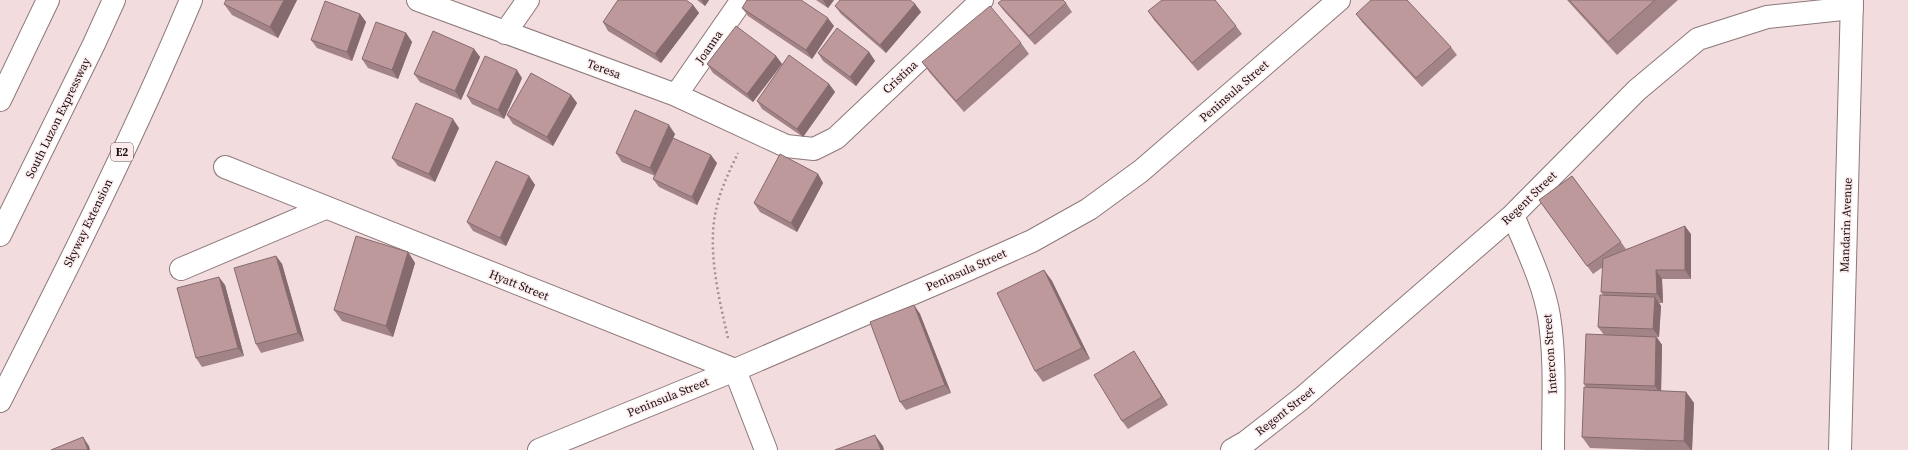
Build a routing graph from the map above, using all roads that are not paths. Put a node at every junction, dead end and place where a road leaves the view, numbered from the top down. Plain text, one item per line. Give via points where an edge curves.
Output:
1 (48, 0) edge
2 (114, 0) edge
3 (191, 0) edge
4 (418, 0) edge
5 (528, 0) edge
6 (742, 0) edge
7 (982, 0) edge
8 (1340, 0) edge
9 (1852, 4) edge
10 (505, 33) junction
11 (676, 95) junction
12 (0, 100) edge
13 (814, 149) joint
14 (224, 167) dead end
15 (324, 208) junction
16 (1513, 215) junction
17 (0, 235) edge
18 (181, 270) dead end
19 (735, 370) junction
20 (0, 401) edge
21 (539, 450) edge
22 (766, 450) edge
23 (1232, 450) edge
24 (1553, 450) edge
25 (1840, 450) edge

1 - 12 main road
2 - 17 main road, South Luzon Expressway
3 - 20 main road, Skyway Extension / E2 via 163,65
4 - 10 main road, Teresa
5 - 10 main road
6 - 11 main road, Joanna
7 - 13 main road, Cristina via 836,138
8 - 19 main road, Peninsula Street via 1141,171 1089,209 1032,241
9 - 16 main road, Regent Street via 1767,17 1698,39 1637,90
9 - 25 main road, Mandarin Avenue
10 - 11 main road, Teresa
11 - 13 main road, Teresa via 786,146
14 - 15 main road, Hyatt Street
15 - 18 main road
15 - 19 main road, Hyatt Street
16 - 23 main road, Regent Street via 1301,399
16 - 24 main road, Intercon Street via 1536,270 1549,316 1553,368
19 - 21 main road, Peninsula Street
19 - 22 main road

